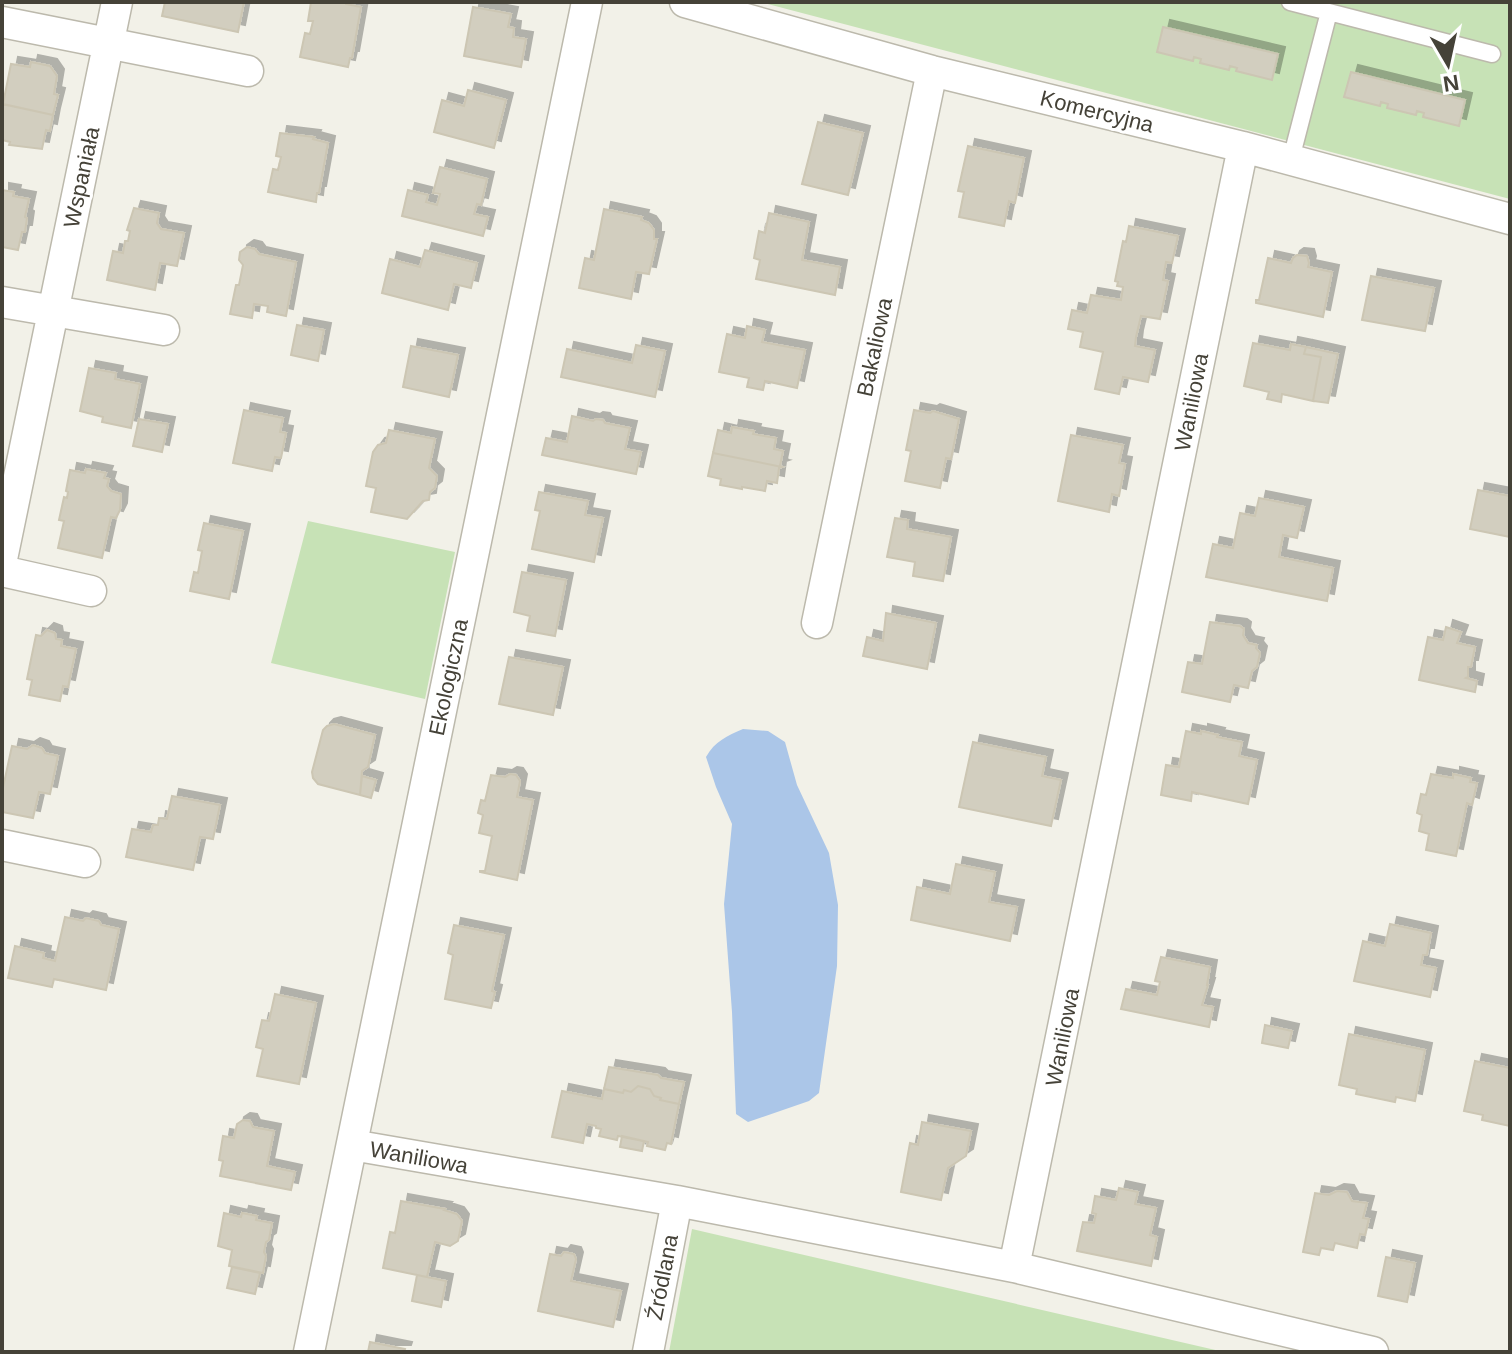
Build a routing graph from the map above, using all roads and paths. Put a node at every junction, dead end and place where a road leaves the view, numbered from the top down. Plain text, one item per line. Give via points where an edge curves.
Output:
1 (117, 2) edge
2 (587, 2) edge
3 (685, 2) edge
4 (1290, 2) edge
5 (1329, 12) junction
6 (2, 22) edge
7 (109, 43) junction
8 (1492, 54) dead end
9 (248, 71) dead end
10 (932, 71) junction
11 (1243, 147) junction
12 (1291, 159) junction
13 (1510, 219) edge
14 (2, 302) edge
15 (53, 311) junction
16 (164, 330) dead end
17 (2, 559) edge
18 (2, 571) edge
19 (91, 591) dead end
20 (817, 623) dead end
21 (2, 845) edge
22 (85, 862) dead end
23 (352, 1145) junction
24 (677, 1201) junction
25 (1014, 1267) junction
26 (309, 1352) edge
27 (648, 1352) edge
28 (1373, 1352) edge

1 - 7 street, Wspaniała
2 - 23 street, Ekologiczna
3 - 10 street, Komercyjna
4 - 5 lane
5 - 8 lane
5 - 12 lane
6 - 7 street
7 - 9 street
7 - 15 street, Wspaniała
10 - 11 street, Komercyjna
10 - 20 street, Bakaliowa
11 - 12 street, Komercyjna
11 - 25 street, Waniliowa
12 - 13 street, Komercyjna
14 - 15 street
15 - 16 street
15 - 17 street, Wspaniała
18 - 19 street
21 - 22 street
23 - 24 street, Waniliowa
23 - 26 street, Ekologiczna
24 - 25 street, Waniliowa
24 - 27 street, Źródlana
25 - 28 street

